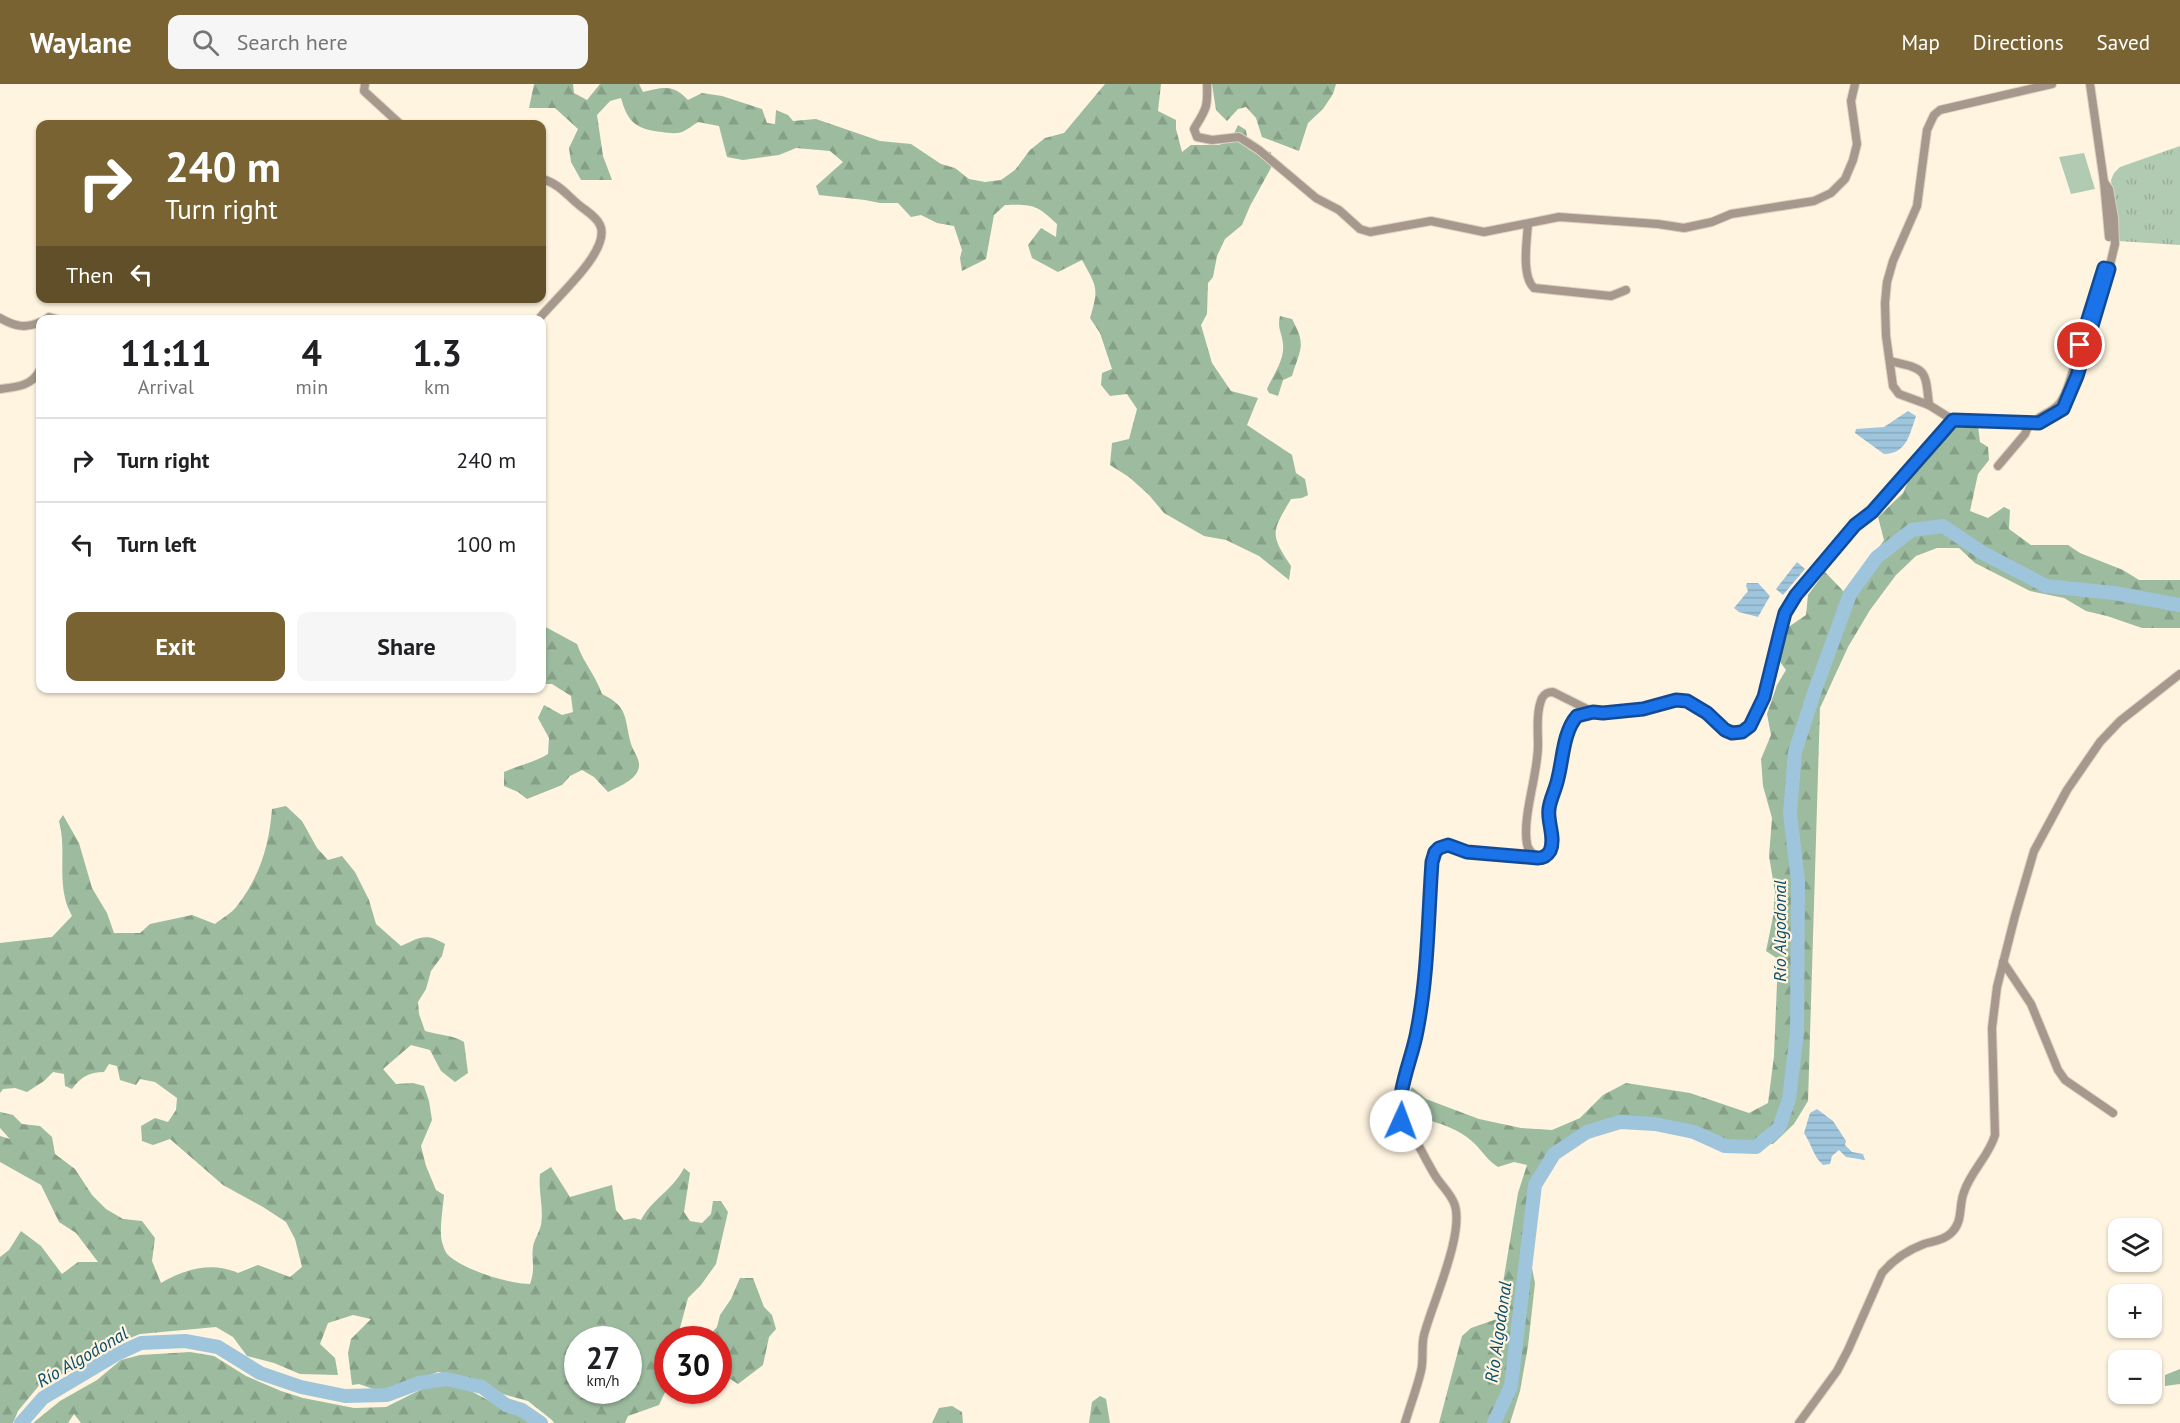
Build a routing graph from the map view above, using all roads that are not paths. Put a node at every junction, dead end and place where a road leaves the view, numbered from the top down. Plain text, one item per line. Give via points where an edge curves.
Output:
1 (365, 84) edge
2 (1207, 84) edge
3 (1855, 84) edge
4 (2052, 84) edge
5 (2090, 84) edge
6 (396, 120) edge
7 (546, 181) edge
8 (1528, 224) junction
9 (1626, 290) dead end
10 (542, 315) edge
11 (0, 318) edge
12 (36, 324) edge
13 (1890, 362) junction
14 (36, 377) edge
15 (0, 389) edge
16 (1929, 405) junction
17 (1953, 420) junction
18 (2031, 423) junction
19 (1998, 466) dead end
20 (2180, 674) edge
21 (1593, 712) junction
22 (1538, 858) junction
23 (2003, 962) junction
24 (2113, 1113) dead end
25 (1405, 1423) edge
26 (1799, 1423) edge

1 - 6 street via 364,91
2 - 8 street via 1204,116 1194,129 1197,137 1239,137 1316,198 1339,210 1360,230 1380,231 1431,221 1484,232
3 - 8 street via 1851,101 1857,144 1853,160 1845,179 1831,193 1814,201 1731,214 1684,228 1559,217
4 - 13 street via 1940,110 1929,123 1917,206 1887,282
5 - 18 street via 2104,182 2114,218 2115,244 2069,399 2052,417
7 - 10 street via 560,187 593,216 602,237 585,267
8 - 9 street via 1526,268 1534,288 1611,296
11 - 12 street via 19,327
13 - 16 street via 1893,386 1899,394
13 - 16 street via 1924,373
14 - 15 street
16 - 17 street
17 - 18 street
17 - 21 street via 1796,595 1785,613 1764,697 1750,726 1732,733 1687,701 1676,700 1625,711
18 - 19 street
20 - 23 street via 2120,721 2100,742 2067,790 2034,851
21 - 22 street via 1577,716 1572,724 1549,808 1550,851
21 - 22 street via 1553,692 1543,695 1526,842
22 - 25 street via 1467,852 1448,845 1435,852 1432,862 1425,971 1400,1113 1401,1121 1448,1192 1457,1214 1452,1250 1423,1338 1421,1371
23 - 24 street via 2031,1004 2065,1080
23 - 26 street via 1992,1028 1995,1135 1991,1149 1963,1194 1958,1225 1941,1240 1924,1244 1889,1264 1837,1371

